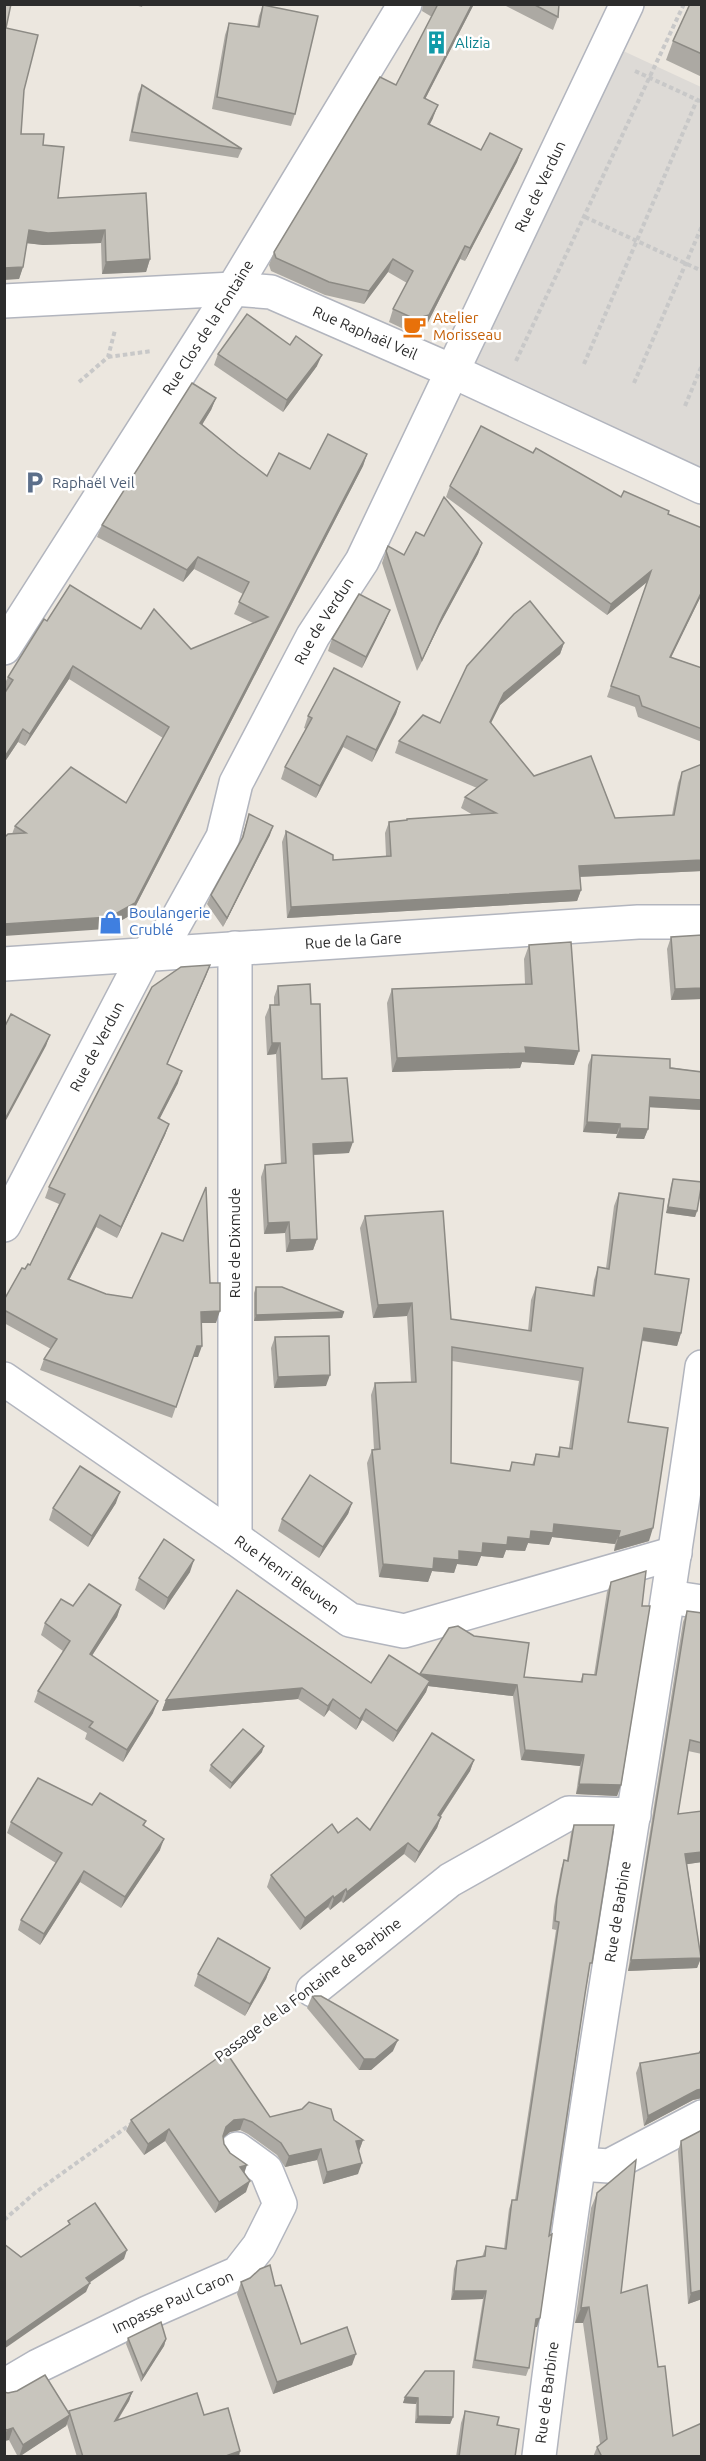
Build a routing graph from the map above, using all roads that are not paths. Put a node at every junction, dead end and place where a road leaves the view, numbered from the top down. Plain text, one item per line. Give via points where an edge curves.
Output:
1 (405, 4) edge
2 (627, 4) edge
3 (233, 289) junction
4 (4, 301) edge
5 (452, 371) junction
6 (702, 487) edge
7 (4, 648) edge
8 (702, 922) edge
9 (235, 948) junction
10 (145, 954) junction
11 (4, 964) edge
12 (4, 1225) edge
13 (702, 1367) edge
14 (4, 1379) edge
15 (235, 1538) junction
16 (675, 1553) junction
17 (669, 1597) junction
18 (702, 1602) edge
19 (634, 1815) junction
20 (313, 1990) road end
21 (702, 2117) edge
22 (237, 2149) dead end
23 (580, 2164) junction
24 (4, 2386) edge
25 (539, 2457) edge

1 - 3 street, Rue Clos de la Fontaine
2 - 5 street, Rue de Verdun
3 - 4 street, Rue Raphaël Veil
3 - 5 street, Rue Raphaël Veil via 270,292
3 - 7 street, Rue Clos de la Fontaine
5 - 6 street, Rue Raphaël Veil
5 - 10 street, Rue de Verdun via 362,561 313,636 236,783 223,837 173,927
8 - 9 street, Rue de la Gare via 638,922
9 - 10 street, Rue de la Gare
9 - 15 street, Rue de Dixmude
10 - 11 street, Rue de la Gare
10 - 12 street, Rue de Verdun
13 - 16 street, Rue de Barbine
14 - 15 street, Rue Henri Bleuven
15 - 16 street, Rue Henri Bleuven via 350,1620 404,1631
16 - 17 street, Rue de Barbine
17 - 18 street
17 - 19 street, Rue de Barbine
19 - 20 street, Passage de la Fontaine de Barbine via 569,1813 450,1880
19 - 23 street, Rue de Barbine
21 - 23 street via 609,2166
22 - 24 street, Impasse Paul Caron via 266,2170 280,2204 259,2246 238,2273 147,2313
23 - 25 street, Rue de Barbine

